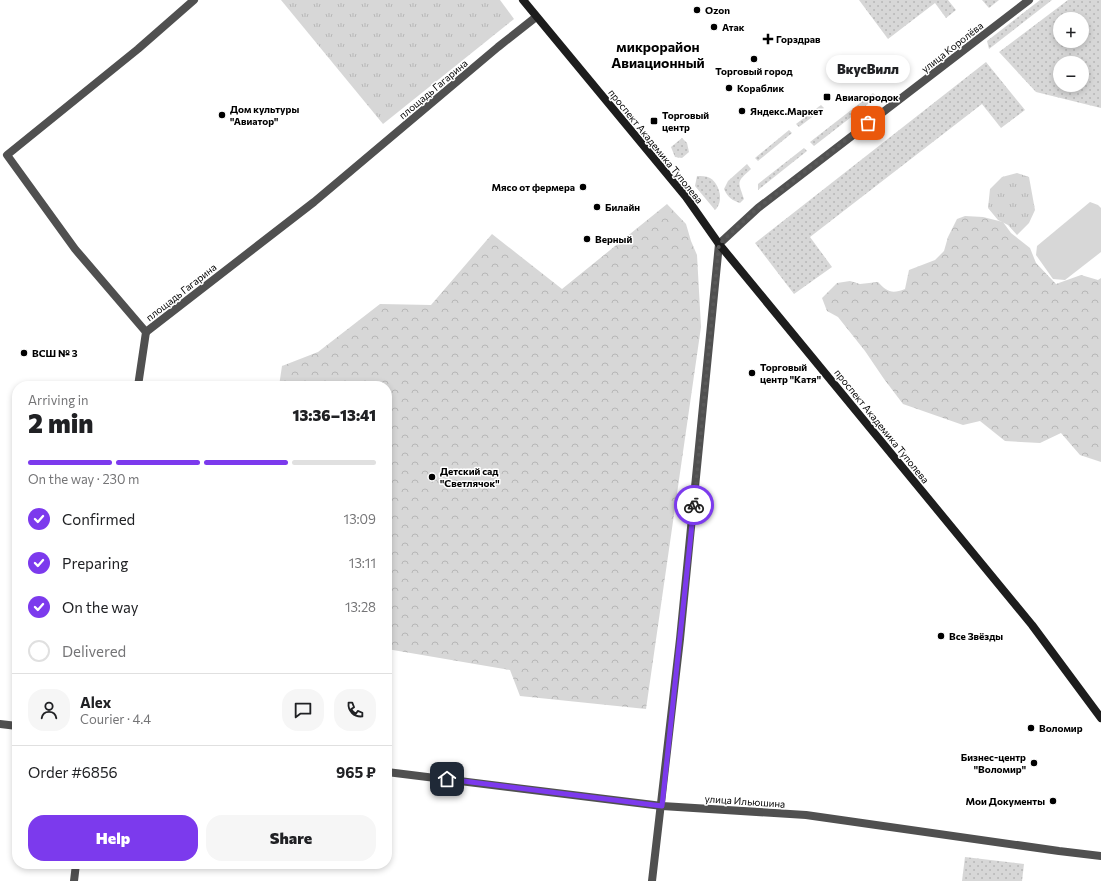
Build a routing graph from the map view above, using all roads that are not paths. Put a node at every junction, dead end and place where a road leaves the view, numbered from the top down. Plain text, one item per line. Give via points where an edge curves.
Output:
1 (194, 0) edge
2 (522, 0) edge
3 (1029, 0) edge
4 (536, 17) junction
5 (719, 244) junction
6 (146, 332) junction
7 (139, 381) edge
8 (1101, 718) edge
9 (0, 724) edge
10 (12, 725) edge
11 (392, 773) edge
12 (662, 806) junction
13 (1101, 856) edge
14 (75, 869) edge
15 (74, 881) edge
16 (652, 881) edge

1 - 6 street, площадь Гагарина via 7,155 75,249
2 - 4 main road, проспект Академика Туполева
3 - 5 street, улица Королёва via 758,208
4 - 5 main road, проспект Академика Туполева via 686,197
4 - 6 street, площадь Гагарина via 314,202
5 - 8 main road, проспект Академика Туполева via 1027,619
5 - 12 street
6 - 7 street
9 - 10 street
11 - 12 street, улица Ильюшина
12 - 13 street, улица Ильюшина via 806,815
12 - 16 street
14 - 15 street

